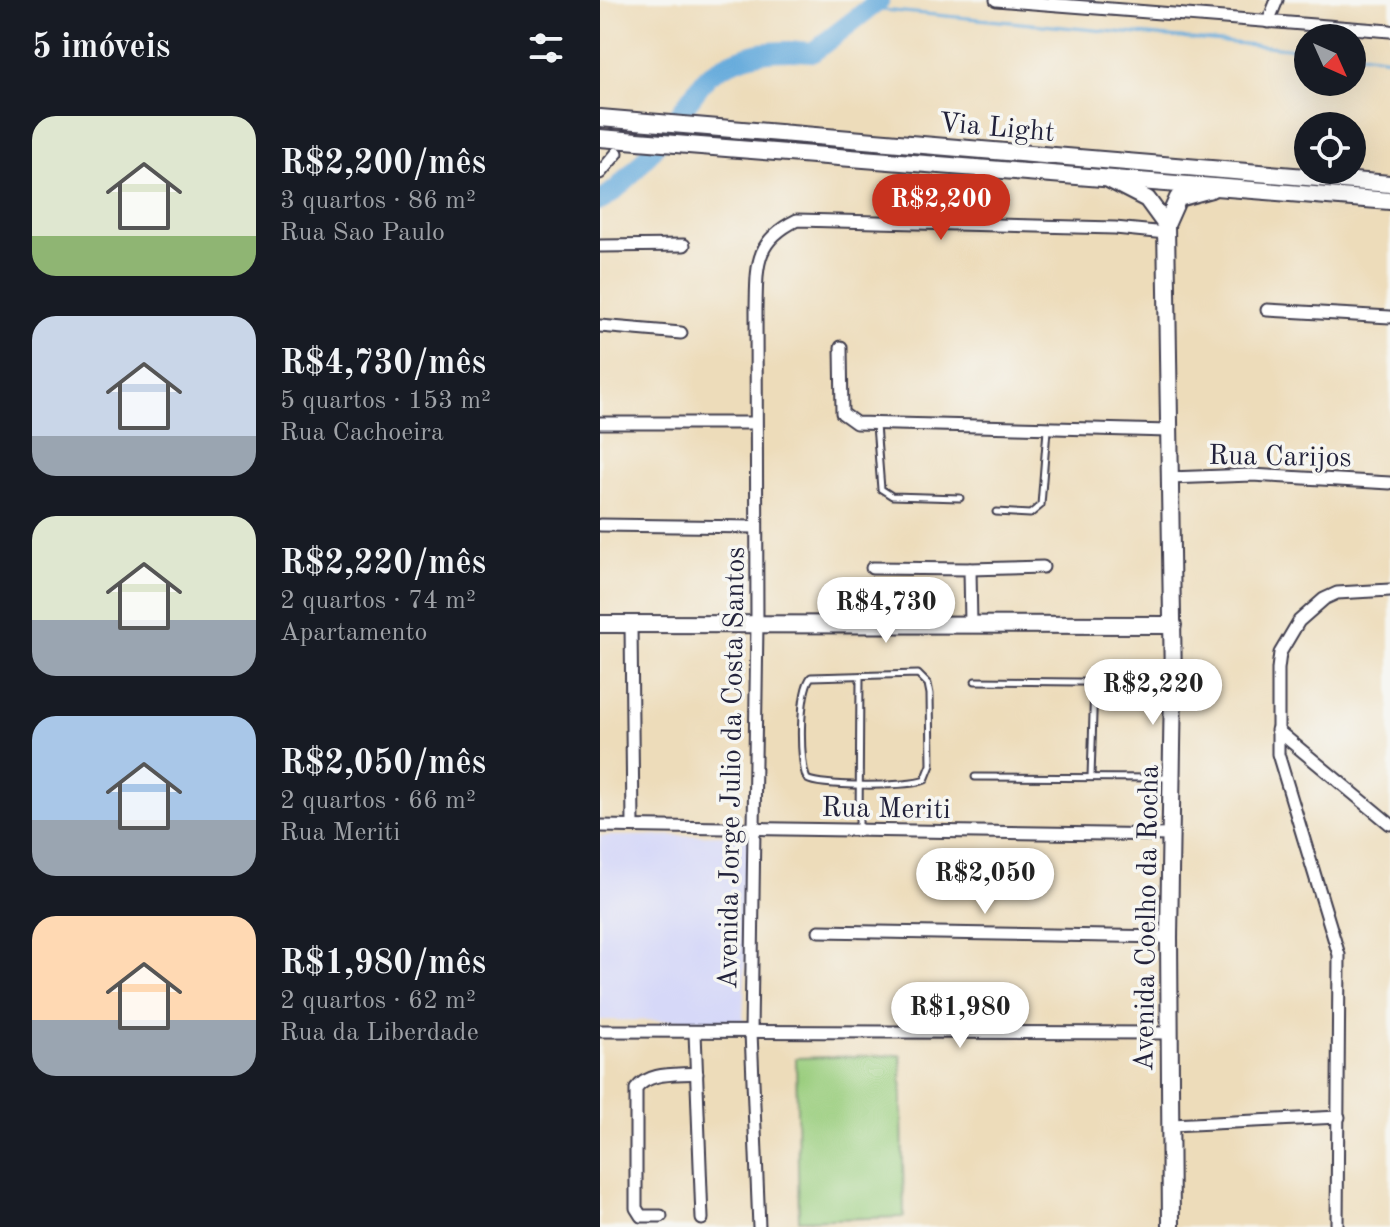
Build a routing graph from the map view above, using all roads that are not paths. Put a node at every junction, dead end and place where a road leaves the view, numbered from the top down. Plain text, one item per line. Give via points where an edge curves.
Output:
1 (996, 0) edge
2 (1277, 0) edge
3 (1143, 6) edge
4 (1268, 22) junction
5 (1390, 31) edge
6 (600, 118) edge
7 (600, 138) edge
8 (617, 153) dead end
9 (600, 173) edge
10 (1104, 177) junction
11 (1390, 184) edge
12 (1229, 187) junction
13 (1390, 201) edge
14 (1166, 229) junction
15 (684, 245) dead end
16 (600, 246) edge
17 (1267, 310) dead end
18 (1390, 317) edge
19 (600, 326) edge
20 (681, 333) dead end
21 (841, 347) dead end
22 (600, 423) edge
23 (755, 423) junction
24 (876, 424) junction
25 (1047, 429) junction
26 (1169, 431) junction
27 (1169, 478) junction
28 (1390, 483) edge
29 (960, 498) dead end
30 (996, 512) dead end
31 (600, 525) edge
32 (756, 527) junction
33 (1043, 567) dead end
34 (872, 568) dead end
35 (970, 569) junction
36 (1390, 590) edge
37 (600, 624) edge
38 (631, 624) junction
39 (757, 624) junction
40 (971, 625) junction
41 (1173, 625) junction
42 (860, 676) junction
43 (975, 681) dead end
44 (1094, 682) junction
45 (1173, 683) junction
46 (1277, 730) junction
47 (975, 777) dead end
48 (1091, 777) junction
49 (1173, 778) junction
50 (859, 783) junction
51 (1390, 824) edge
52 (600, 826) edge
53 (633, 826) junction
54 (754, 830) junction
55 (859, 830) junction
56 (1172, 835) junction
57 (819, 931) dead end
58 (1169, 937) junction
59 (600, 1031) edge
60 (695, 1032) junction
61 (751, 1032) junction
62 (1169, 1033) junction
63 (697, 1073) junction
64 (1339, 1117) junction
65 (1171, 1125) junction
66 (661, 1216) dead end
67 (702, 1219) dead end
68 (759, 1227) edge
69 (1157, 1227) edge
70 (1171, 1227) edge
71 (1337, 1227) edge

1 - 3 street
2 - 4 street
3 - 4 street
4 - 5 street
6 - 11 main road, Via Light
7 - 10 main road, Via Light
8 - 9 street
10 - 12 main road, Via Light
10 - 14 main road via 1147,199
12 - 13 main road, Via Light
12 - 14 main road via 1185,194 1172,207
14 - 23 street, Avenida Jorge Julio da Costa Santos via 797,220 780,228 764,245 757,263
14 - 26 main road, Avenida Coelho da Rocha
15 - 16 street
17 - 18 street
19 - 20 street
21 - 24 street via 842,413 856,423
22 - 23 street
23 - 32 street, Avenida Jorge Julio da Costa Santos
24 - 25 street
24 - 29 lane via 881,489 892,496
25 - 26 street
25 - 30 lane via 1041,505 1030,514
26 - 27 main road, Avenida Coelho da Rocha
27 - 28 street, Rua Carijos via 1252,475
27 - 41 main road, Avenida Coelho da Rocha
31 - 32 street
32 - 39 street, Avenida Jorge Julio da Costa Santos
33 - 35 street
34 - 35 street
35 - 40 street
36 - 46 street via 1337,593 1299,621 1280,653
37 - 38 main road
38 - 39 main road
38 - 53 street
39 - 40 main road
39 - 54 street, Avenida Jorge Julio da Costa Santos
40 - 41 main road
41 - 45 main road, Avenida Coelho da Rocha
42 - 50 lane
42 - 50 lane via 811,677 804,688 803,740 807,779 816,784
42 - 50 lane via 924,678 930,694 931,765 919,783
43 - 44 lane
44 - 45 lane
44 - 48 lane
45 - 49 main road, Avenida Coelho da Rocha
46 - 51 street
46 - 64 street via 1290,800 1339,955
47 - 48 lane
48 - 49 lane
49 - 56 main road, Avenida Coelho da Rocha
50 - 55 lane
52 - 53 street, Rua Meriti
53 - 54 street, Rua Meriti
54 - 55 street, Rua Meriti
54 - 61 street, Avenida Jorge Julio da Costa Santos
55 - 56 street, Rua Meriti
56 - 58 main road, Avenida Coelho da Rocha
57 - 58 street
58 - 62 main road, Avenida Coelho da Rocha
59 - 60 street
60 - 61 street
60 - 63 street
61 - 62 street
61 - 68 street, Avenida Jorge Julio da Costa Santos
62 - 65 main road, Avenida Coelho da Rocha
63 - 66 street via 652,1077 636,1089 636,1208 641,1216
63 - 67 street
64 - 65 street
64 - 71 street
65 - 70 main road, Avenida Coelho da Rocha
69 - 70 street

